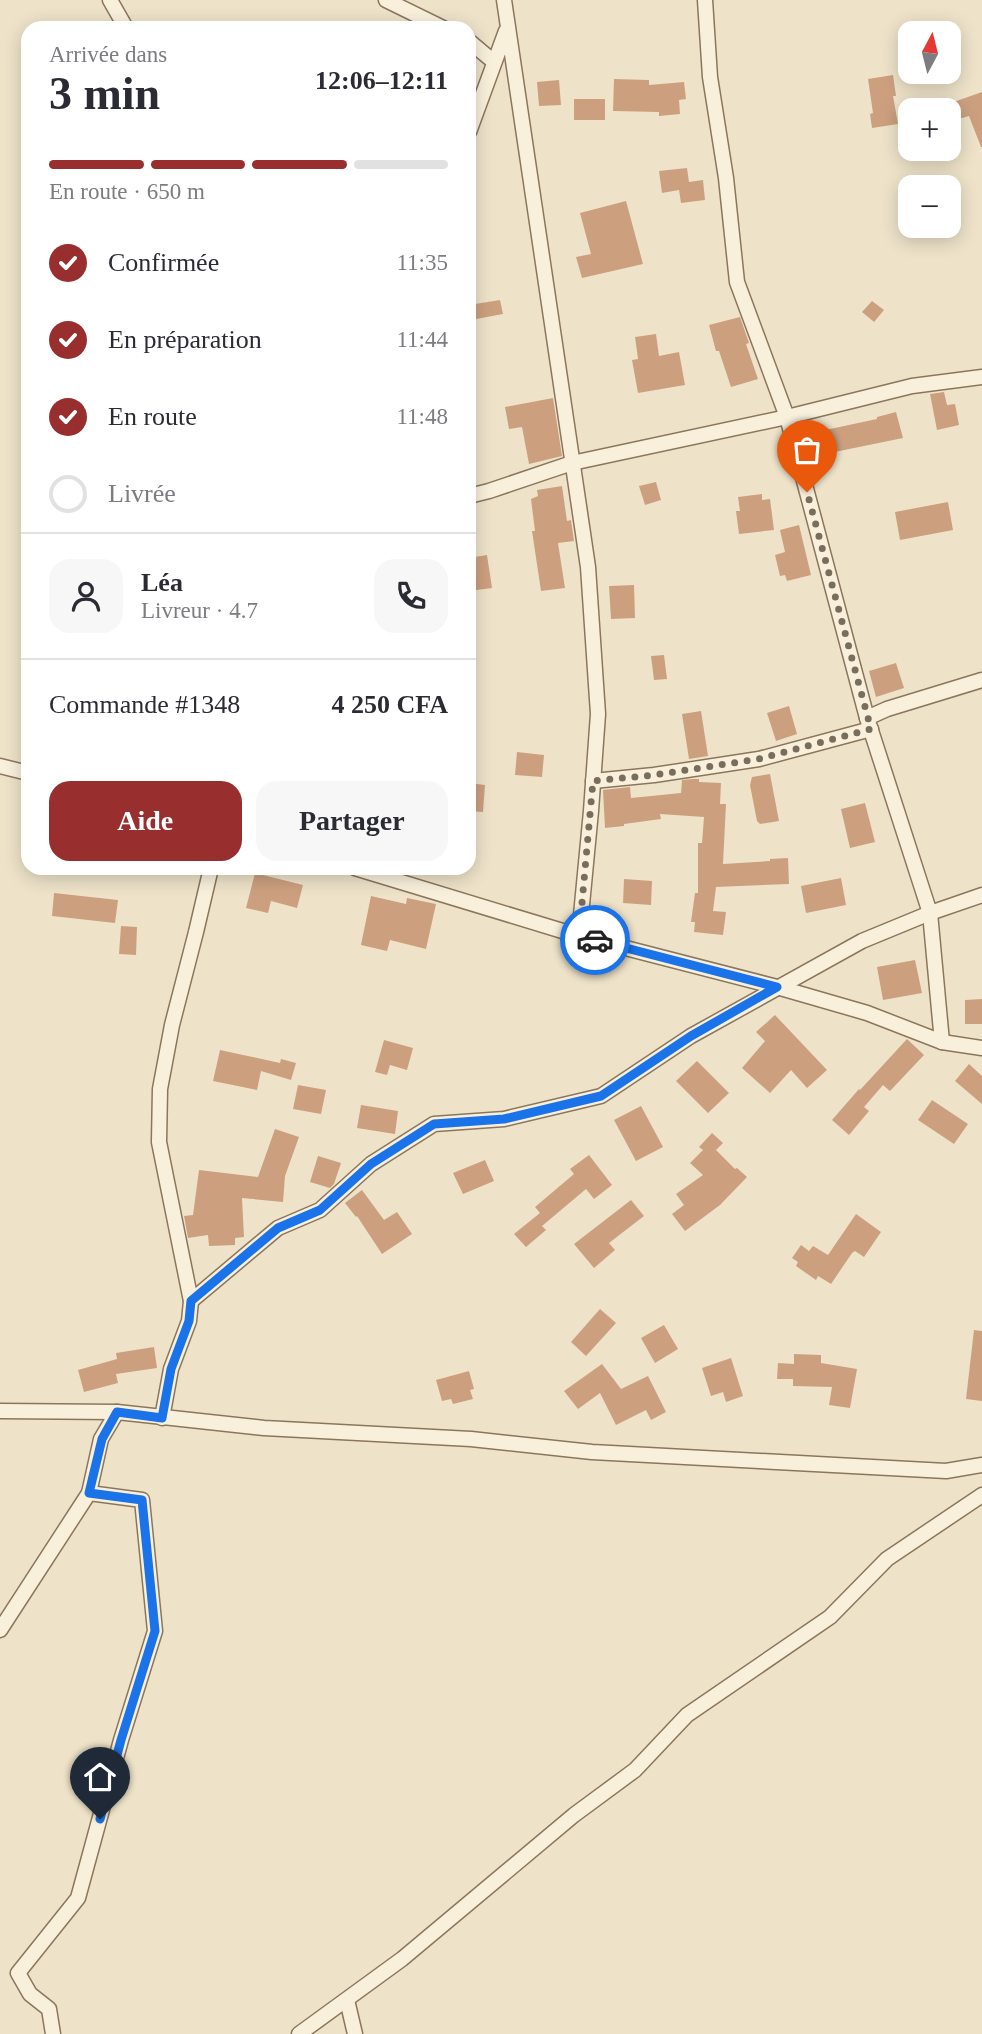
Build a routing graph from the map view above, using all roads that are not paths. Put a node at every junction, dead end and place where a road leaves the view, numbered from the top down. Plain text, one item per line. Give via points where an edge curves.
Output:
1 (110, 0) edge
2 (386, 0) edge
3 (503, 0) edge
4 (705, 0) edge
5 (122, 21) edge
6 (429, 21) edge
7 (506, 29) junction
8 (476, 47) edge
9 (494, 62) junction
10 (476, 112) edge
11 (982, 377) edge
12 (787, 417) junction
13 (572, 463) junction
14 (476, 494) edge
15 (982, 680) edge
16 (869, 724) junction
17 (0, 766) edge
18 (21, 772) edge
19 (593, 781) junction
20 (209, 875) edge
21 (378, 875) edge
22 (982, 895) edge
23 (930, 913) junction
24 (579, 936) junction
25 (777, 987) junction
26 (942, 1042) junction
27 (982, 1048) edge
28 (191, 1301) junction
29 (0, 1411) edge
30 (117, 1412) junction
31 (162, 1418) junction
32 (982, 1465) edge
33 (89, 1493) junction
34 (982, 1495) edge
35 (0, 1630) edge
36 (348, 2000) junction
37 (53, 2034) edge
38 (299, 2034) edge
39 (355, 2034) edge

1 - 5 street
2 - 6 street
3 - 7 street
4 - 12 street via 710,77 737,282
7 - 9 street
7 - 13 street
8 - 9 street
9 - 10 street
11 - 12 street via 912,386
12 - 13 street
12 - 16 street
13 - 14 street
13 - 19 street via 588,567 598,714
15 - 16 street via 887,709
16 - 19 street via 759,759
16 - 23 street
17 - 18 street
19 - 24 street
20 - 28 street via 160,1089 159,1142
21 - 24 street
22 - 23 street
23 - 25 street via 862,942
23 - 26 street
24 - 25 street
25 - 26 street via 867,1013
25 - 28 street via 691,1036 601,1096 504,1119 434,1124 371,1164 320,1210 278,1228
26 - 27 street
28 - 31 street
29 - 30 street
30 - 31 street
30 - 33 street via 102,1439
31 - 32 street via 722,1460 946,1471
33 - 35 street
33 - 37 street via 142,1500 155,1631 78,1898 18,1973 30,1994 49,2009
34 - 36 street via 887,1559 830,1617 687,1715 635,1770
36 - 38 street
36 - 39 street

